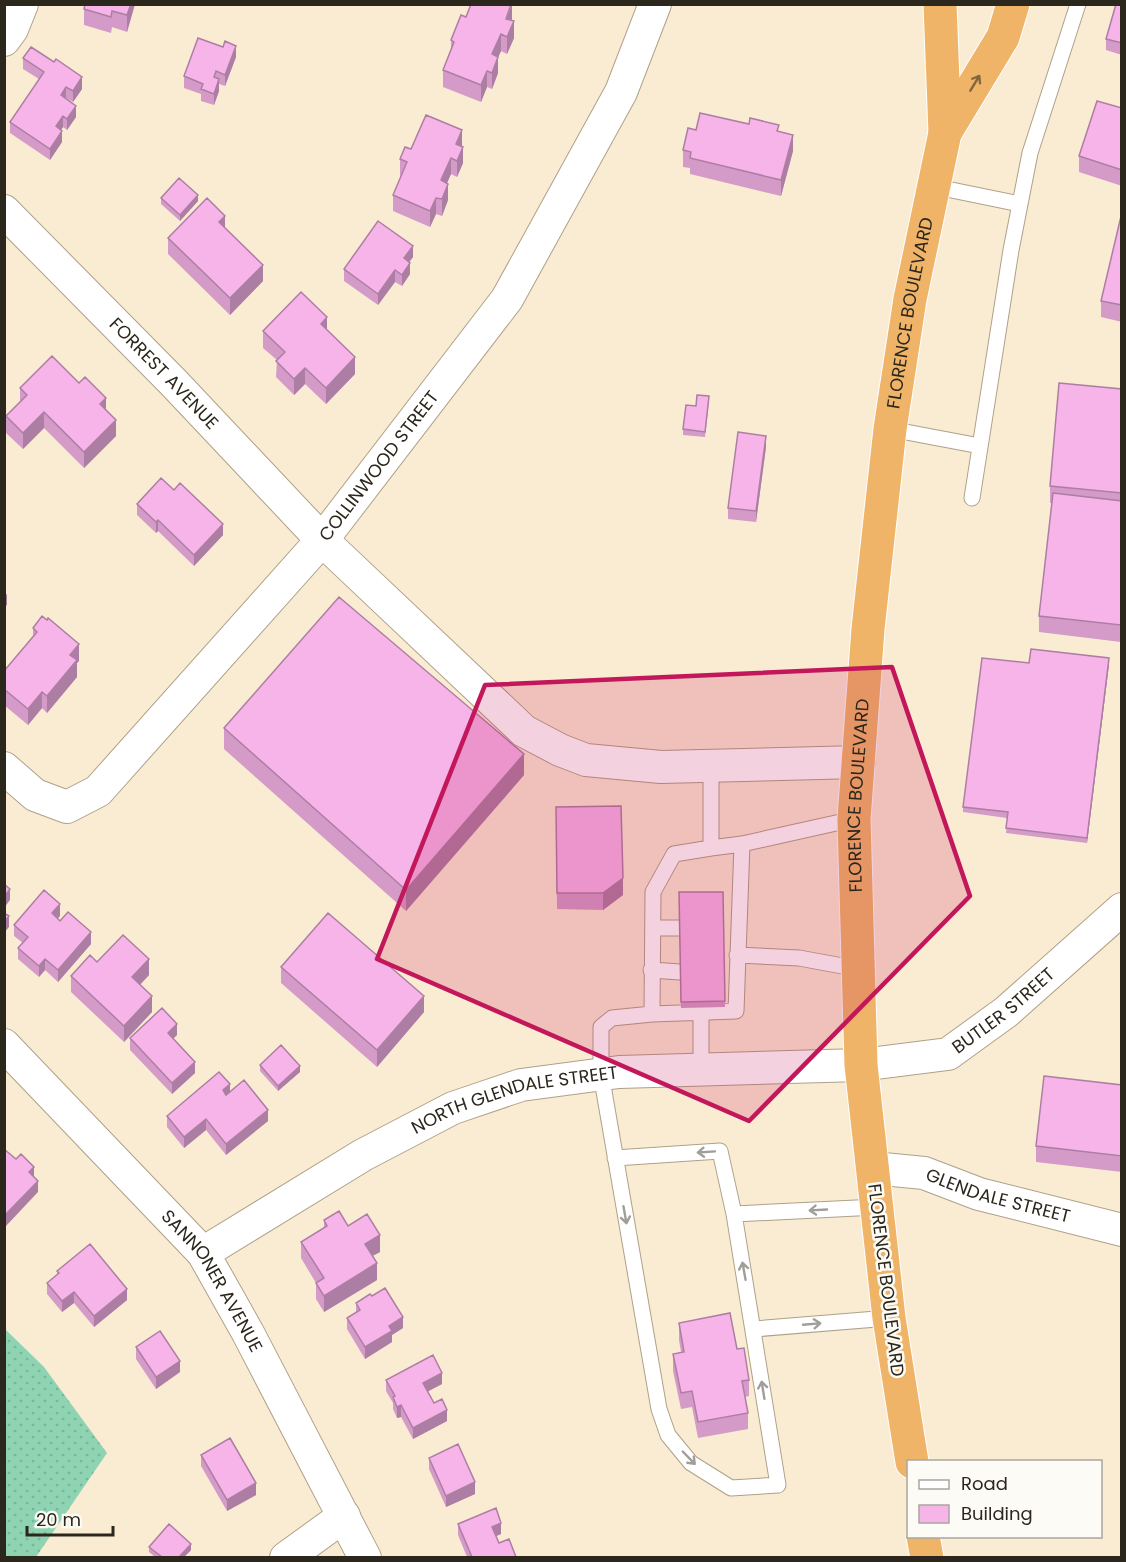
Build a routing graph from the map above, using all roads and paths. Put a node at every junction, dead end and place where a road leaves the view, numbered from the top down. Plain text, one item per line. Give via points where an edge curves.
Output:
1 (22, 4) edge
2 (655, 4) edge
3 (940, 4) edge
4 (1013, 4) edge
5 (1078, 4) edge
6 (4, 40) edge
7 (945, 133) junction
8 (932, 186) junction
9 (1020, 204) junction
10 (4, 211) edge
11 (890, 429) junction
12 (980, 446) junction
13 (972, 498) dead end
14 (322, 540) junction
15 (859, 762) junction
16 (711, 766) junction
17 (4, 768) edge
18 (854, 819) junction
19 (742, 844) junction
20 (711, 848) junction
21 (1122, 909) edge
22 (653, 928) junction
23 (680, 928) edge
24 (737, 954) junction
25 (859, 969) junction
26 (651, 970) junction
27 (681, 972) edge
28 (701, 1012) junction
29 (651, 1014) junction
30 (4, 1045) edge
31 (861, 1065) junction
32 (701, 1070) junction
33 (601, 1074) junction
34 (615, 1158) junction
35 (873, 1168) junction
36 (877, 1207) junction
37 (734, 1214) junction
38 (1122, 1230) edge
39 (203, 1253) junction
40 (889, 1318) junction
41 (754, 1329) junction
42 (912, 1460) edge
43 (344, 1516) junction
44 (923, 1538) edge
45 (286, 1557) edge
46 (365, 1557) edge
47 (927, 1557) edge

1 - 6 street
2 - 14 street, COLLINWOOD STREET via 621,92 507,299
3 - 7 highway, FLORENCE BOULEVARD
7 -> 4 highway, FLORENCE BOULEVARD via 1003,37
5 - 9 lane via 1030,153
7 - 8 highway, FLORENCE BOULEVARD
8 - 9 lane
8 - 11 highway, FLORENCE BOULEVARD
9 - 12 lane
10 - 14 street, FORREST AVENUE
11 - 12 lane
11 - 15 highway, FLORENCE BOULEVARD via 868,629
12 - 13 lane
14 - 16 street, FORREST AVENUE via 524,731 586,760 661,767
14 - 17 street, COLLINWOOD STREET via 98,791 67,807 35,795
15 - 16 street, FORREST AVENUE
15 - 18 highway, FLORENCE BOULEVARD
16 - 20 lane
18 - 19 lane
18 - 25 highway, FLORENCE BOULEVARD
19 - 20 lane
19 - 24 lane via 731,928
20 - 22 lane via 674,854 653,892
21 - 31 street, BUTLER STREET via 1006,1012 948,1054
22 - 23 lane
22 - 26 lane
24 - 25 lane via 799,958
24 - 28 lane via 730,972 736,1011
25 - 31 highway, FLORENCE BOULEVARD
26 - 27 lane
26 - 29 lane
28 - 29 lane
28 - 32 lane
29 - 33 lane via 612,1018 601,1027
30 - 39 street, SANNONER AVENUE
31 - 32 street, NORTH GLENDALE STREET
31 - 35 highway, FLORENCE BOULEVARD
32 - 33 street, NORTH GLENDALE STREET
33 - 34 lane
33 - 39 street, NORTH GLENDALE STREET via 521,1085 453,1108 363,1155
37 -> 34 lane via 720,1151
34 -> 41 lane via 659,1409 668,1435 692,1463 731,1488 778,1485
35 - 36 highway, FLORENCE BOULEVARD
35 - 38 street, GLENDALE STREET via 924,1173 979,1194
36 -> 37 lane
36 - 40 highway, FLORENCE BOULEVARD
41 -> 37 lane
39 - 43 street, SANNONER AVENUE
41 -> 40 lane
40 - 42 highway, FLORENCE BOULEVARD
43 - 45 street
43 - 46 street, SANNONER AVENUE
44 - 47 highway

